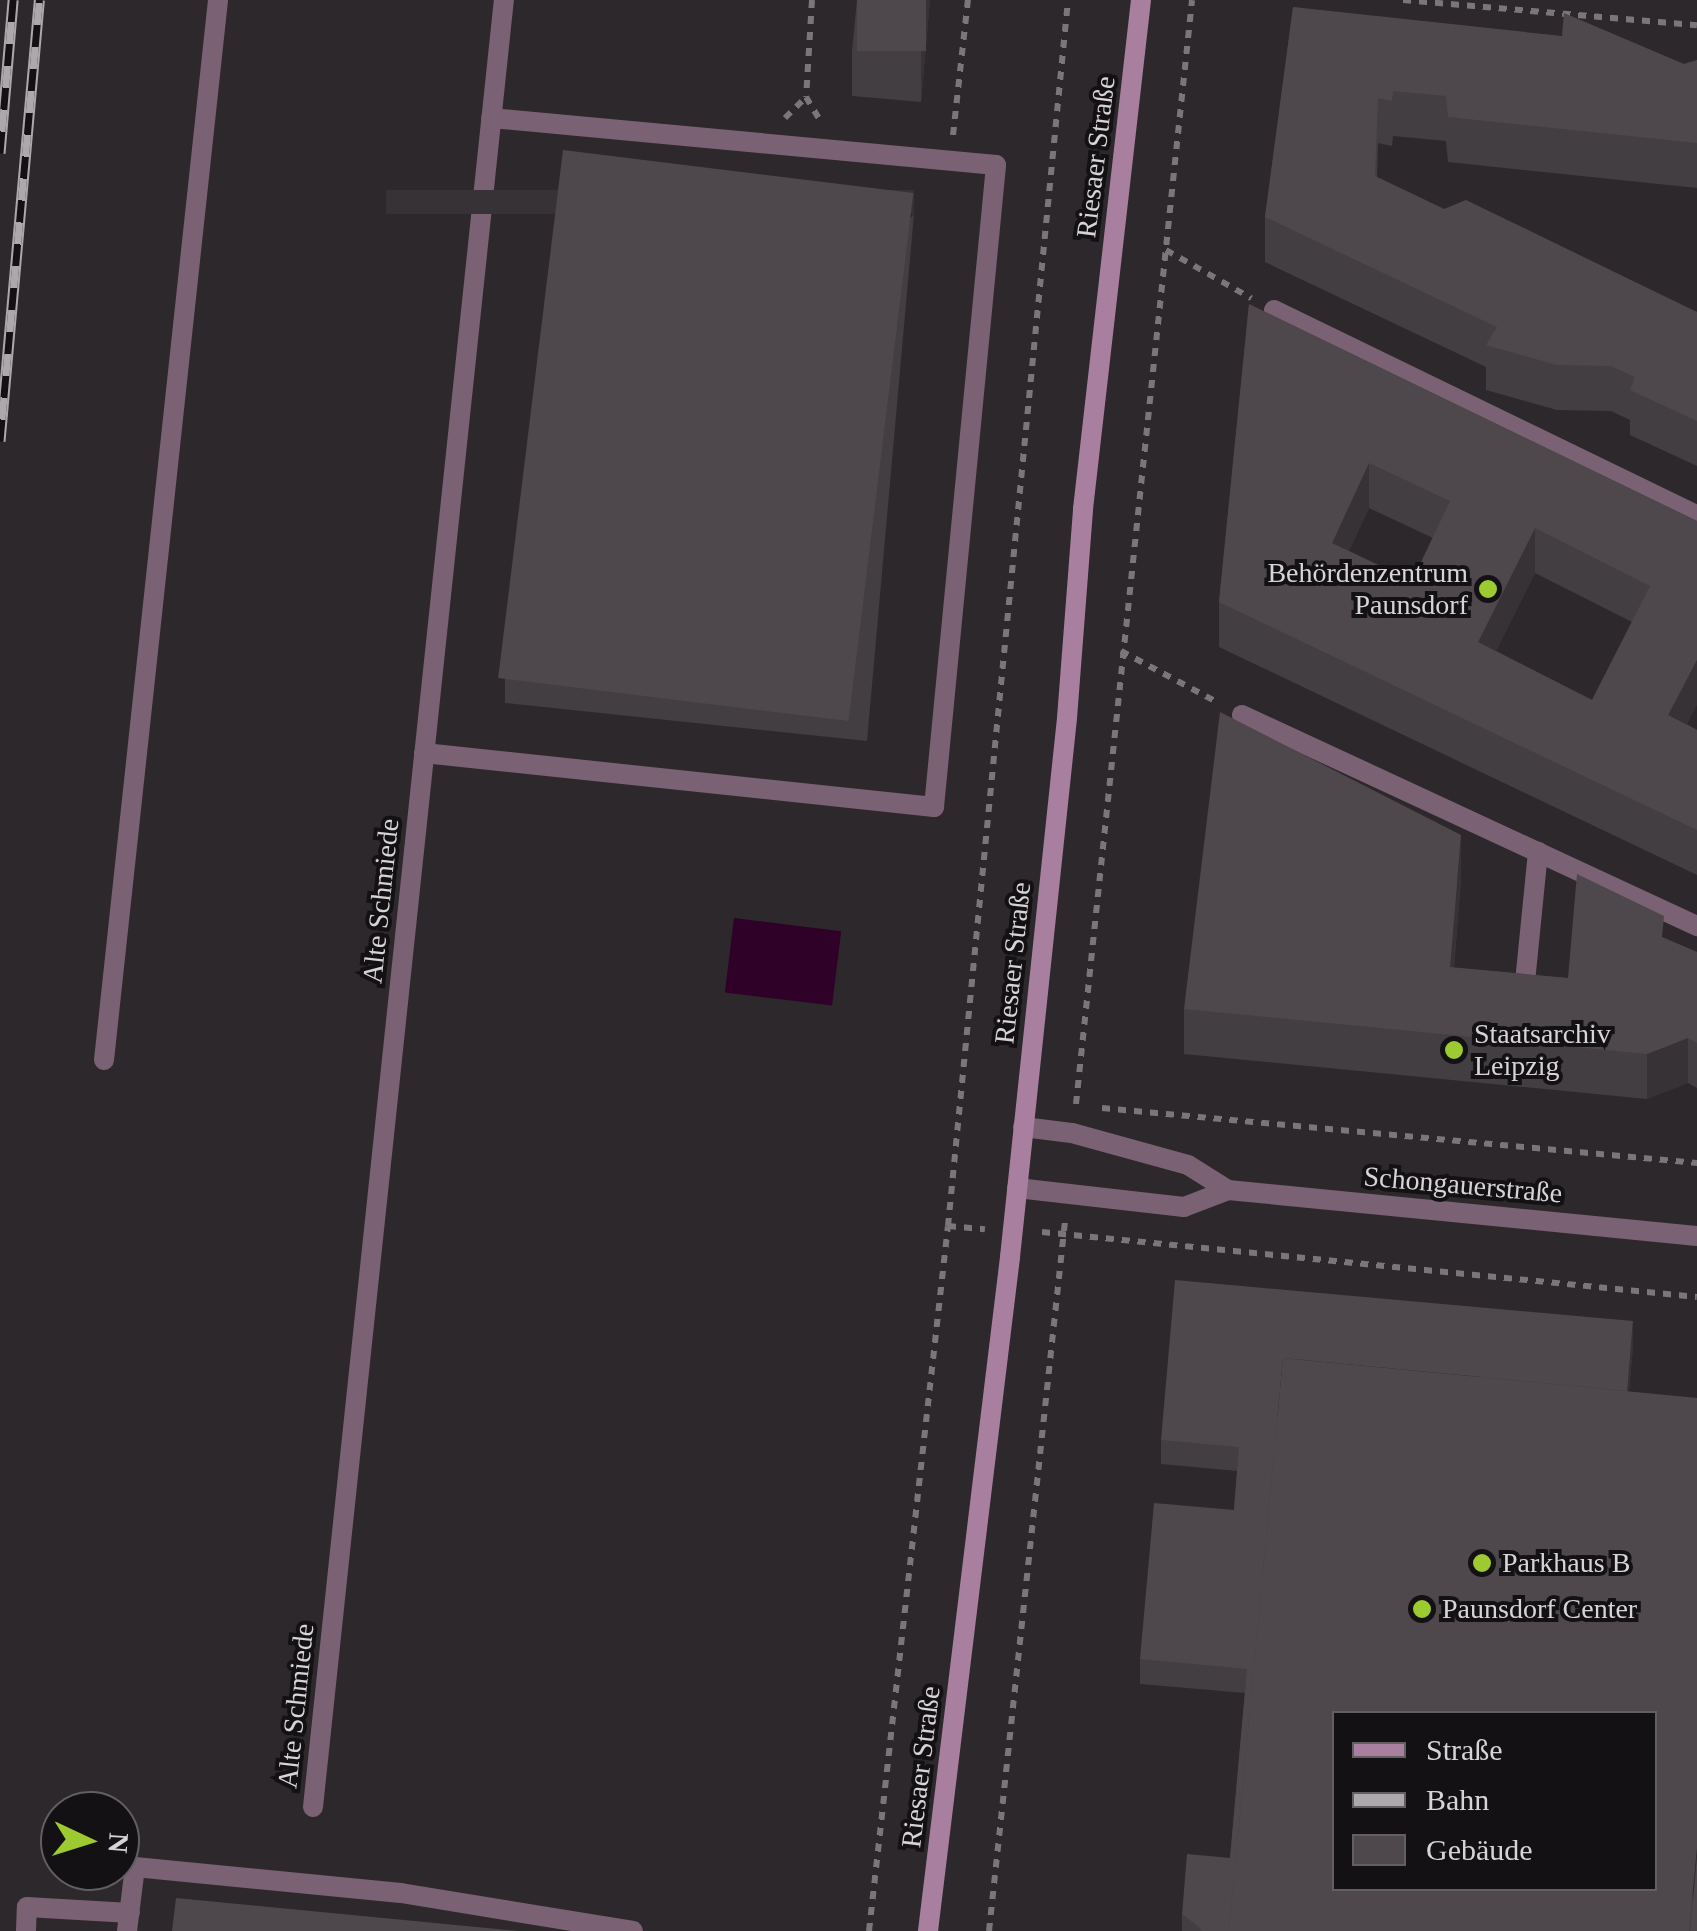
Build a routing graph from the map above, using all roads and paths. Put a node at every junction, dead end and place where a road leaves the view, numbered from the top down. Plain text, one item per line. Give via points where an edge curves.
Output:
1 (218, 0) edge
2 (504, 0) edge
3 (812, 0) edge
4 (968, 0) edge
5 (1068, 0) edge
6 (1141, 0) edge
7 (1192, 0) edge
8 (1403, 0) edge
9 (1697, 25) edge
10 (492, 118) junction
11 (839, 151) junction
12 (950, 161) junction
13 (1166, 250) junction
14 (1274, 310) joint
15 (1697, 514) edge
16 (1120, 651) junction
17 (1242, 716) joint
18 (424, 753) junction
19 (1538, 852) junction
20 (1697, 926) edge
21 (1525, 982) edge
22 (104, 1060) dead end
23 (1024, 1128) junction
24 (1697, 1163) edge
25 (1016, 1188) junction
26 (1228, 1190) junction
27 (1696, 1234) edge
28 (1697, 1297) edge
29 (313, 1807) dead end
30 (129, 1922) edge
31 (26, 1931) edge
32 (633, 1931) edge
33 (870, 1931) edge
34 (928, 1931) edge
35 (989, 1931) edge

1 - 22 street
2 - 10 street, Alte Schmiede
3 - 11 path via 806,97
4 - 12 path
5 - 33 path via 948,1226
6 - 23 main road, Riesaer Straße via 1083,509
7 - 13 path
8 - 9 path
10 - 11 street
10 - 18 street, Alte Schmiede
11 - 12 street
12 - 18 street via 996,165 934,806
13 - 14 path
13 - 16 path
14 - 15 street
16 - 17 path
16 - 24 path via 1076,1106
17 - 19 street
18 - 29 street, Alte Schmiede
19 - 20 street
19 - 21 street
23 - 25 main road, Riesaer Straße
23 - 26 street, Schongauerstraße via 1072,1133 1188,1165
25 - 26 street, Schongauerstraße via 1184,1207
25 - 34 main road, Riesaer Straße
26 - 27 street, Schongauerstraße
28 - 35 path via 1064,1234
30 - 31 street via 28,1907
30 - 32 street via 135,1867 400,1893

